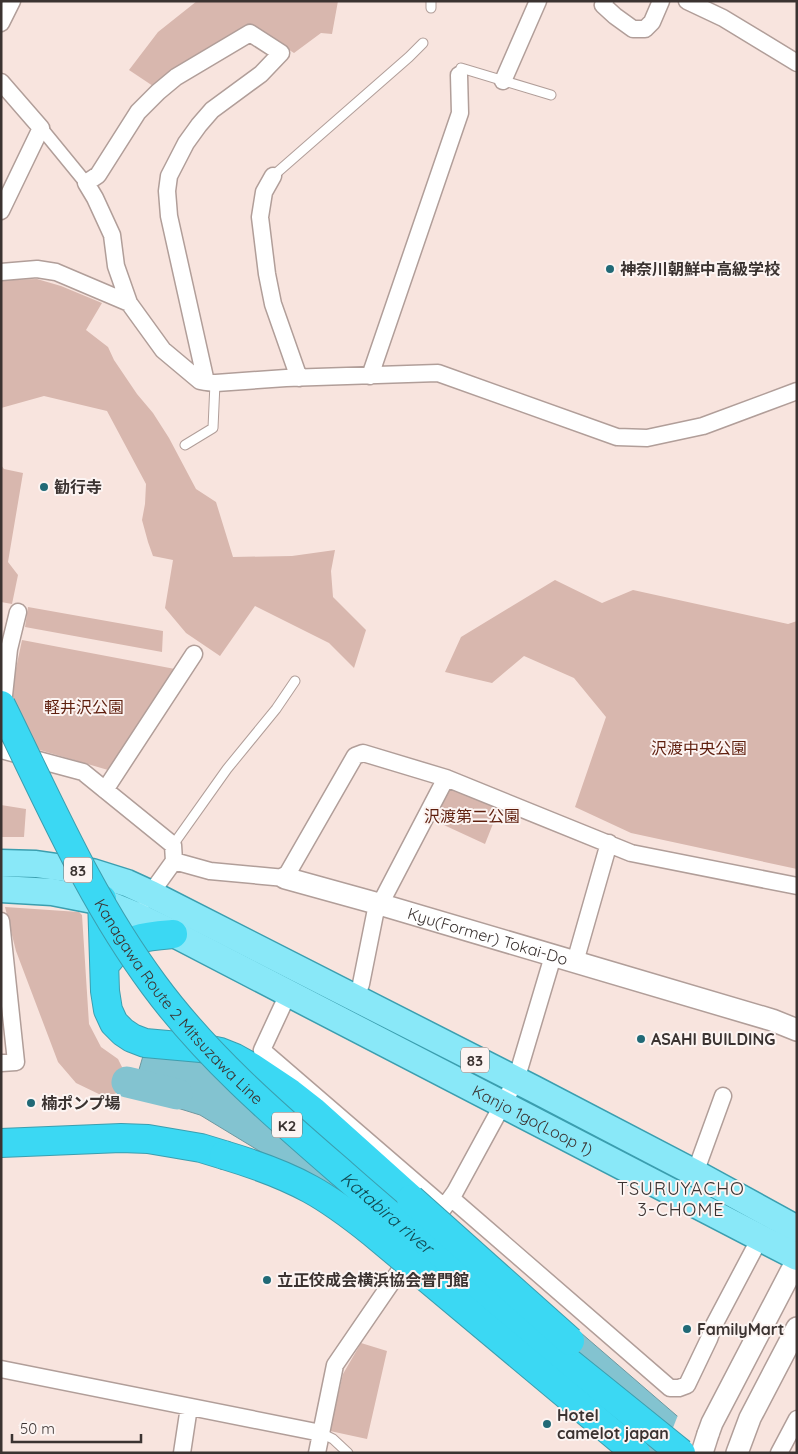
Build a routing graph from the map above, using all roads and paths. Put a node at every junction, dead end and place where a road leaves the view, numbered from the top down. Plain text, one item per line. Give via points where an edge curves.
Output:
1 (12, 1) edge
2 (538, 1) edge
3 (605, 1) edge
4 (661, 1) edge
5 (687, 1) edge
6 (1, 23) edge
7 (423, 43) dead end
8 (797, 63) edge
9 (459, 74) joint
10 (503, 81) junction
11 (1, 82) edge
12 (551, 94) dead end
13 (41, 128) junction
14 (273, 176) joint
15 (86, 183) junction
16 (1, 211) edge
17 (1, 272) edge
18 (128, 303) junction
19 (370, 376) junction
20 (299, 378) junction
21 (210, 382) junction
22 (797, 391) edge
23 (185, 445) dead end
24 (18, 612) dead end
25 (5, 648) edge
26 (194, 654) dead end
27 (295, 681) dead end
28 (1, 705) edge
29 (1, 721) edge
30 (1, 726) edge
31 (1, 750) edge
32 (446, 778) junction
33 (105, 790) junction
34 (609, 843) junction
35 (173, 844) junction
36 (174, 861) junction
37 (1, 863) edge
38 (92, 872) junction
39 (285, 878) junction
40 (797, 886) edge
41 (1, 889) edge
42 (151, 894) junction
43 (103, 902) junction
44 (379, 904) junction
45 (135, 915) junction
46 (1, 921) edge
47 (174, 934) junction
48 (553, 956) junction
49 (575, 962) junction
50 (105, 966) junction
51 (288, 994) junction
52 (355, 999) junction
53 (797, 1030) edge
54 (1, 1063) edge
55 (516, 1080) junction
56 (723, 1096) dead end
57 (503, 1105) junction
58 (1, 1143) edge
59 (695, 1173) junction
60 (445, 1206) junction
61 (797, 1229) edge
62 (760, 1238) junction
63 (797, 1259) edge
64 (795, 1334) edge
65 (1, 1369) edge
66 (189, 1407) junction
67 (797, 1419) edge
68 (321, 1433) junction
69 (702, 1446) edge
70 (182, 1453) edge
71 (317, 1453) edge
72 (348, 1453) edge
73 (636, 1453) edge
74 (658, 1453) edge
75 (681, 1453) edge
76 (737, 1453) edge
77 (779, 1453) edge

1 - 6 street
2 - 10 street
3 - 4 street via 604,5 633,29 645,29 652,22
5 - 8 street via 724,18
7 - 14 lane
9 - 10 lane via 461,68
9 - 19 street via 460,113
10 - 12 lane
11 - 13 street
13 - 15 street
13 - 16 street
14 - 20 street via 264,192 260,217 267,274 273,304
15 - 18 street via 112,235 116,266
15 - 21 street via 98,175 138,112 176,78 250,33 280,53 261,74 212,110 186,143 169,176 169,216
17 - 18 street via 37,269 56,272
18 - 21 street via 163,350 200,381
19 - 20 street
19 - 22 street via 438,373 618,437 647,438 703,426
20 - 21 street
21 - 23 lane via 213,428
24 - 25 street
25 - 29 street
26 - 33 street
27 - 35 lane
28 - 75 highway, Kanagawa Route 2 Mitsuzawa Line / K2, bridge via 102,906 149,978 192,1033 254,1095 388,1214
30 - 74 highway, Kanagawa Route 2 Mitsuzawa Line / K2 via 102,924 145,990 185,1039 248,1102 382,1222
31 - 33 street via 83,772
32 - 34 street
32 - 39 street via 364,754 355,756
32 - 44 street
33 - 35 street
34 - 40 street via 632,853
34 - 49 street
35 - 36 street
36 - 39 street, Kyu(Former) Tokai-Do via 210,871
36 - 42 street
37 - 38 main road, 83
38 - 42 main road, 83
38 - 43 highway
39 - 44 street, Kyu(Former) Tokai-Do
41 - 43 main road, 83 via 52,892
42 - 45 street
42 - 52 main road, Kanjo 1go(Loop 1) / 83
43 - 45 main road, 83
43 - 50 highway
44 - 48 street, Kyu(Former) Tokai-Do
44 - 52 street
45 - 47 main road, Kanjo 1go(Loop 1) / 83
46 - 54 street via 16,1062
47 - 50 highway via 130,941
47 - 51 main road, Kanjo 1go(Loop 1) / 83
48 - 49 street, Kyu(Former) Tokai-Do
48 - 55 street
49 - 53 street, Kyu(Former) Tokai-Do
50 - 69 highway, bridge via 108,1010 122,1032 145,1043 220,1052 251,1067 290,1093
51 - 57 main road, Kanjo 1go(Loop 1) / 83
51 - 60 street via 262,1050
52 - 55 main road, Kanjo 1go(Loop 1) / 83
55 - 57 street
55 - 59 main road, Kanjo 1go(Loop 1) / 83
56 - 59 street
57 - 60 street
57 - 62 main road, Kanjo 1go(Loop 1) / 83
58 - 73 highway, bridge via 139,1138 224,1155 291,1179 373,1232
59 - 61 main road, Kanjo 1go(Loop 1) / 83
60 - 62 street via 670,1388 687,1385 714,1325
60 - 68 street, bridge via 334,1364
62 - 63 main road, Kanjo 1go(Loop 1) / 83
63 - 69 street
64 - 76 street via 750,1418
65 - 66 street
66 - 68 street
66 - 70 street
67 - 77 street
68 - 71 street
68 - 72 lane

